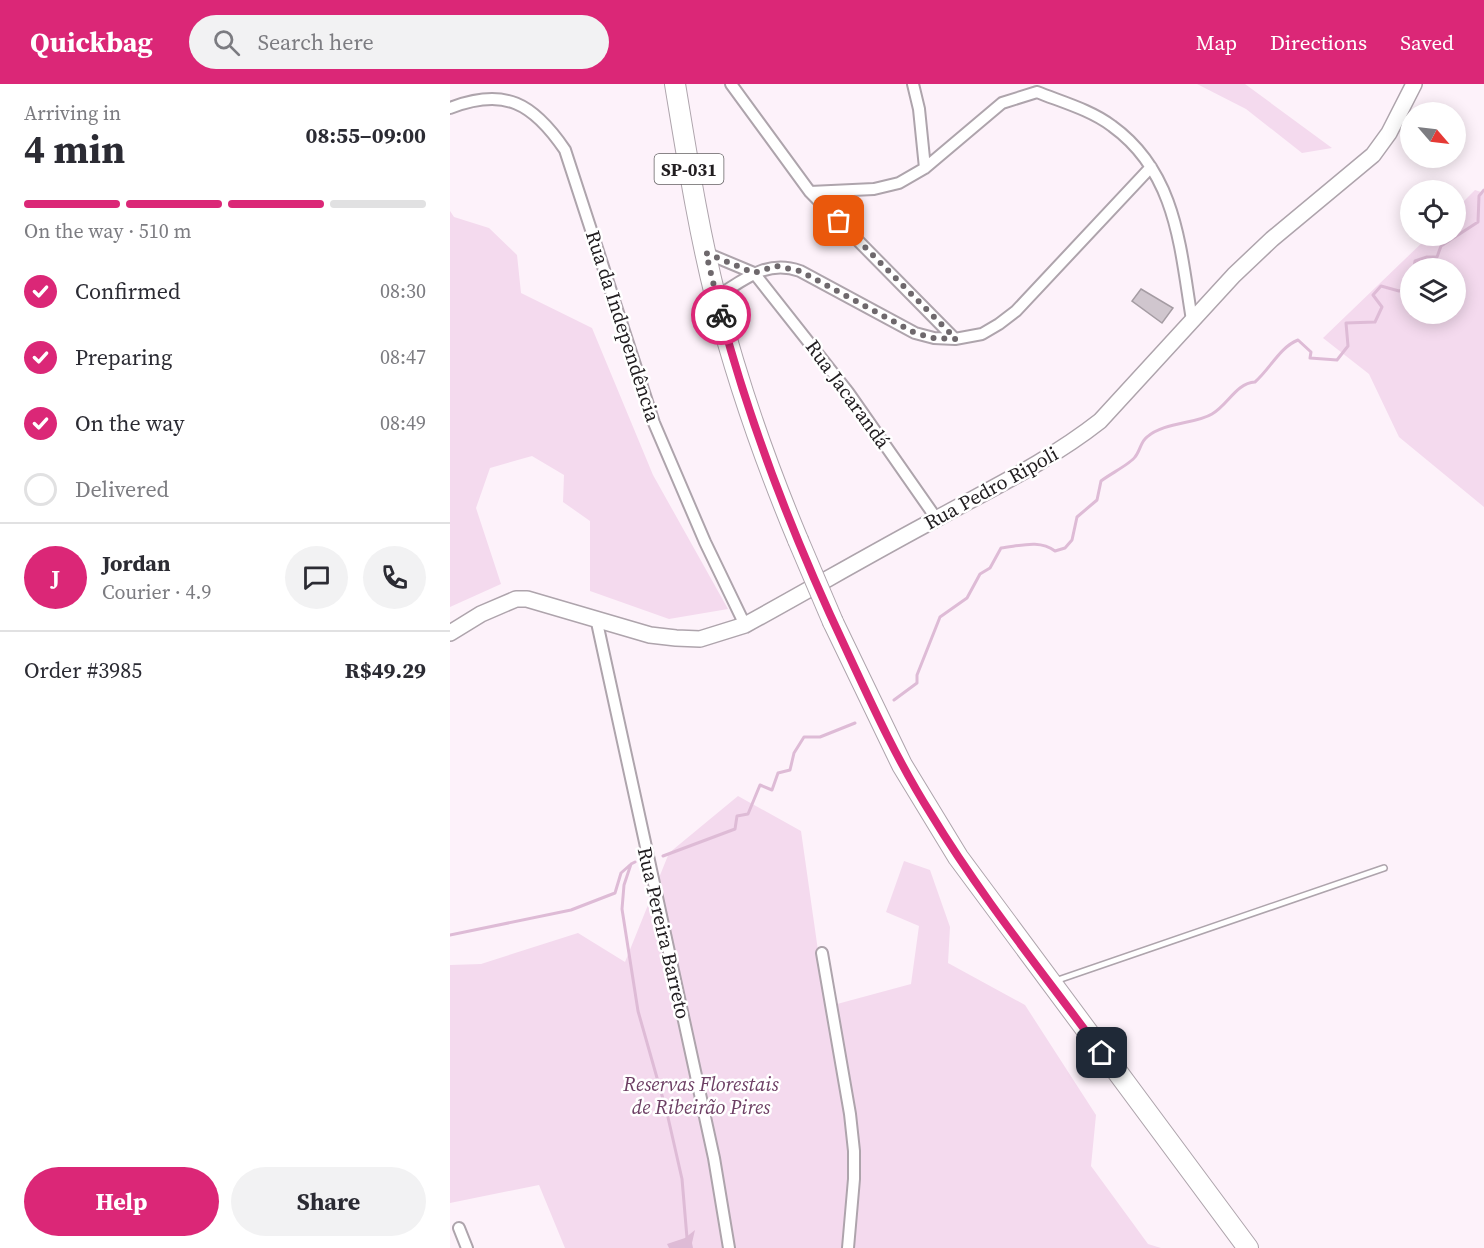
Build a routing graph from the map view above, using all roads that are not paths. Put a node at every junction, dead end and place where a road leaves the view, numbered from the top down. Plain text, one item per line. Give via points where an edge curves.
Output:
1 (675, 84) edge
2 (731, 84) edge
3 (913, 84) edge
4 (1414, 84) edge
5 (1036, 88) edge
6 (450, 108) edge
7 (1151, 167) junction
8 (925, 168) junction
9 (810, 192) junction
10 (706, 253) junction
11 (754, 273) junction
12 (716, 297) junction
13 (1192, 320) junction
14 (956, 339) junction
15 (936, 518) junction
16 (596, 618) junction
17 (745, 625) junction
18 (450, 633) edge
19 (1384, 868) dead end
20 (822, 953) dead end
21 (1050, 983) junction
22 (459, 1228) dead end
23 (467, 1248) edge
24 (729, 1248) edge
25 (848, 1248) edge
26 (1248, 1248) edge

1 - 10 highway, SP-031
2 - 9 street
3 - 8 street
4 - 13 street, Rua Pedro Ripoli via 1373,155 1272,239
5 - 7 street via 1111,125
5 - 8 street via 1002,103
6 - 17 street, Rua da Independência via 471,100 493,98 523,107 547,123 565,150 654,423
7 - 13 street via 1173,209
7 - 14 street via 1016,311 982,334
8 - 9 street via 888,187
9 - 14 street
10 - 11 street
10 - 12 highway, SP-031
11 - 12 street
11 - 14 street via 776,266 793,268 915,333
11 - 15 street, Rua Jacarandá via 830,367
12 - 21 highway, SP-031, bridge via 755,428 798,540 873,707 930,813
13 - 15 street, Rua Pedro Ripoli via 1124,397 1077,439 999,488
15 - 17 street, Rua Pedro Ripoli
16 - 17 street, Rua Pedro Ripoli via 650,635 676,638 700,639
16 - 18 street, Rua Pedro Ripoli via 516,599
16 - 24 street, Rua Pereira Barreto via 712,1147
19 - 21 lane
20 - 25 street via 854,1151
21 - 26 highway, SP-031
22 - 23 street

